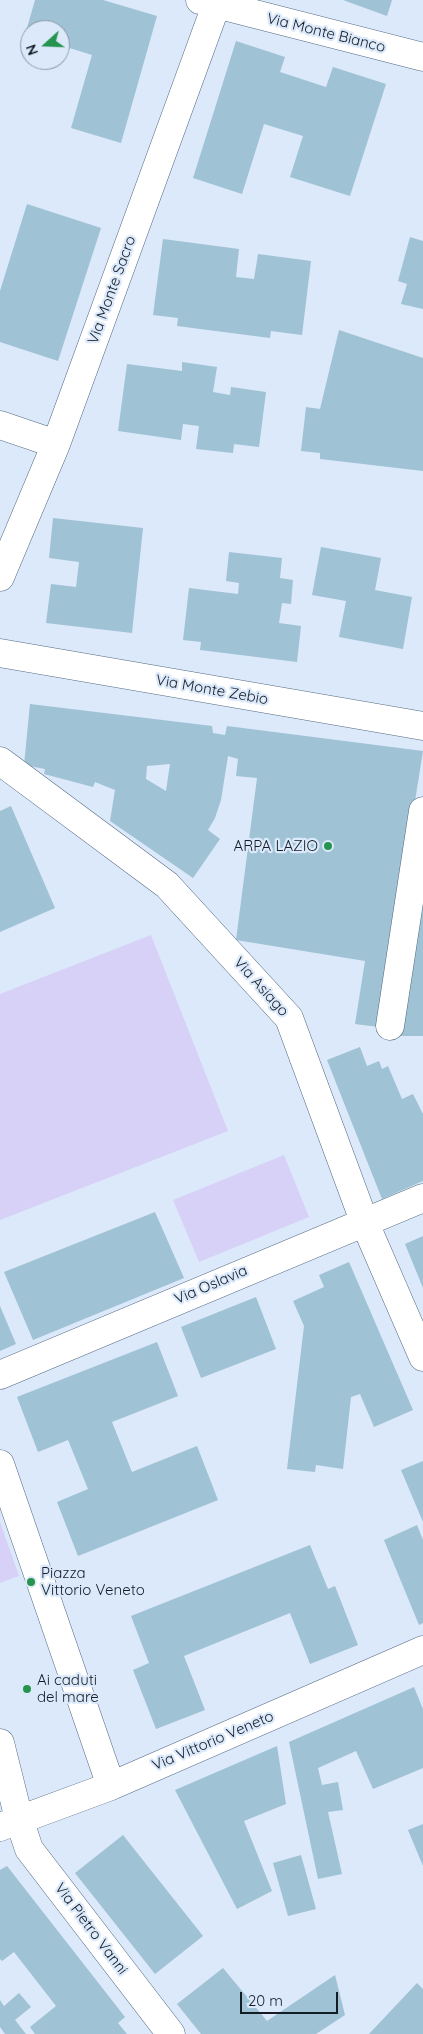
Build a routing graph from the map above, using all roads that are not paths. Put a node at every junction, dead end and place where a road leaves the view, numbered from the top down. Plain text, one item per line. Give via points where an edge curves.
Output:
1 (212, 1) edge
2 (423, 57) edge
3 (0, 424) edge
4 (56, 444) junction
5 (0, 577) edge
6 (0, 653) edge
7 (423, 726) edge
8 (0, 761) edge
9 (423, 811) edge
10 (390, 1026) dead end
11 (423, 1198) edge
12 (364, 1221) junction
13 (423, 1357) edge
14 (0, 1374) edge
15 (0, 1464) edge
16 (423, 1651) edge
17 (0, 1743) edge
18 (110, 1786) junction
19 (10, 1823) edge
20 (171, 2034) edge

1 - 2 street, Via Monte Bianco
1 - 4 street, Via Monte Sacro
3 - 4 street
4 - 5 street, Via Monte Sacro
6 - 7 street, Via Monte Zebio
8 - 12 street, Via Asiago via 167,885 289,1018
9 - 10 street
11 - 12 street, Via Oslavia
12 - 13 street, Via Asiago
12 - 14 street, Via Oslavia
15 - 18 street
16 - 18 street, Via Vittorio Veneto
17 - 19 street
18 - 19 street, Via Vittorio Veneto
19 - 20 street, Via Pietro Vanni

